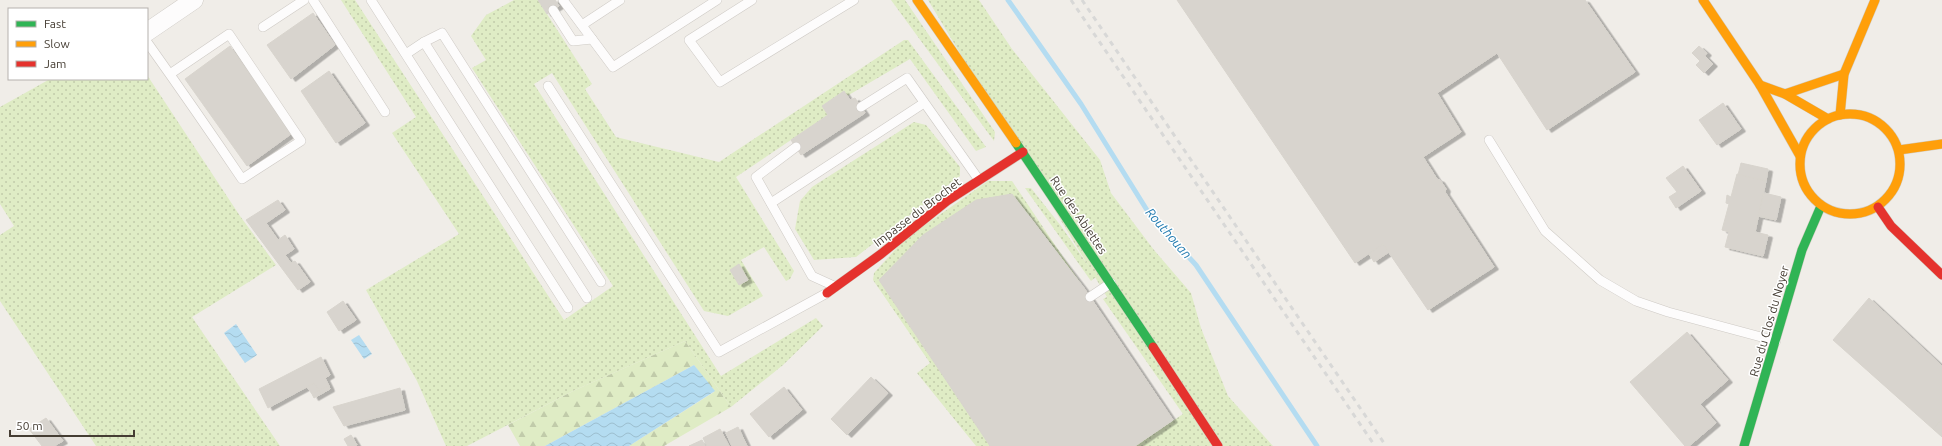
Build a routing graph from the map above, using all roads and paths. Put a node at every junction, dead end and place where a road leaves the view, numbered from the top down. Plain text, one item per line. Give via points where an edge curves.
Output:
1 (194, 0) edge
2 (304, 0) edge
3 (313, 0) edge
4 (371, 0) edge
5 (563, 0) edge
6 (620, 0) edge
7 (717, 0) edge
8 (752, 0) edge
9 (854, 0) edge
10 (917, 0) edge
11 (1703, 0) edge
12 (1875, 0) edge
13 (553, 10) dead end
14 (582, 25) junction
15 (263, 27) dead end
16 (148, 31) edge
17 (592, 39) junction
18 (424, 42) junction
19 (148, 43) edge
20 (406, 54) junction
21 (170, 74) junction
22 (1844, 74) junction
23 (1760, 85) junction
24 (548, 86) dead end
25 (1785, 94) junction
26 (924, 103) junction
27 (860, 107) dead end
28 (385, 112) dead end
29 (1840, 115) junction
30 (1828, 119) junction
31 (1489, 140) dead end
32 (1942, 144) edge
33 (796, 147) dead end
34 (1899, 150) junction
35 (1023, 152) junction
36 (1800, 156) junction
37 (979, 180) junction
38 (770, 203) junction
39 (1822, 206) junction
40 (1878, 207) junction
41 (1942, 274) edge
42 (601, 282) dead end
43 (1111, 283) junction
44 (836, 287) junction
45 (827, 293) joint
46 (1090, 297) dead end
47 (588, 298) dead end
48 (568, 308) dead end
49 (1776, 341) junction
50 (1218, 446) edge
51 (1744, 446) edge

1 - 16 street
2 - 15 lane
3 - 28 lane
4 - 20 lane
5 - 14 lane
6 - 14 lane
7 - 17 lane via 613,67
8 - 9 lane via 690,40 720,82
10 - 35 street, Rue des Ablettes
11 - 23 street
12 - 22 street
13 - 17 lane via 573,40
14 - 17 lane
18 - 20 lane
18 - 42 lane via 442,33
18 - 47 lane
19 - 21 lane
20 - 48 lane
21 - 21 lane via 242,179 302,141 230,34
22 - 25 street
22 - 29 street
23 - 25 street
23 - 36 street
24 - 45 lane via 719,352
25 - 30 street
26 - 27 lane via 907,78
26 - 37 lane
26 - 38 lane
29 - 30 street
29 - 34 street via 1855,114 1869,117 1882,125
30 - 36 street via 1810,134
31 - 49 lane via 1545,231 1600,280 1636,301
32 - 34 street
33 - 38 lane via 756,176
34 - 40 street via 1900,172 1893,191
35 - 37 street, Impasse du Brochet
35 - 43 street, Rue des Ablettes
36 - 39 street via 1804,184 1811,196
37 - 44 street, Impasse du Brochet
38 - 44 lane via 812,276
39 - 40 street via 1850,215 1865,213
39 - 49 street, Rue du Clos du Noyer via 1802,250
40 - 41 street via 1891,226
43 - 46 lane
43 - 50 street, Rue des Ablettes
44 - 45 street, Impasse du Brochet
49 - 51 street, Rue du Clos du Noyer

